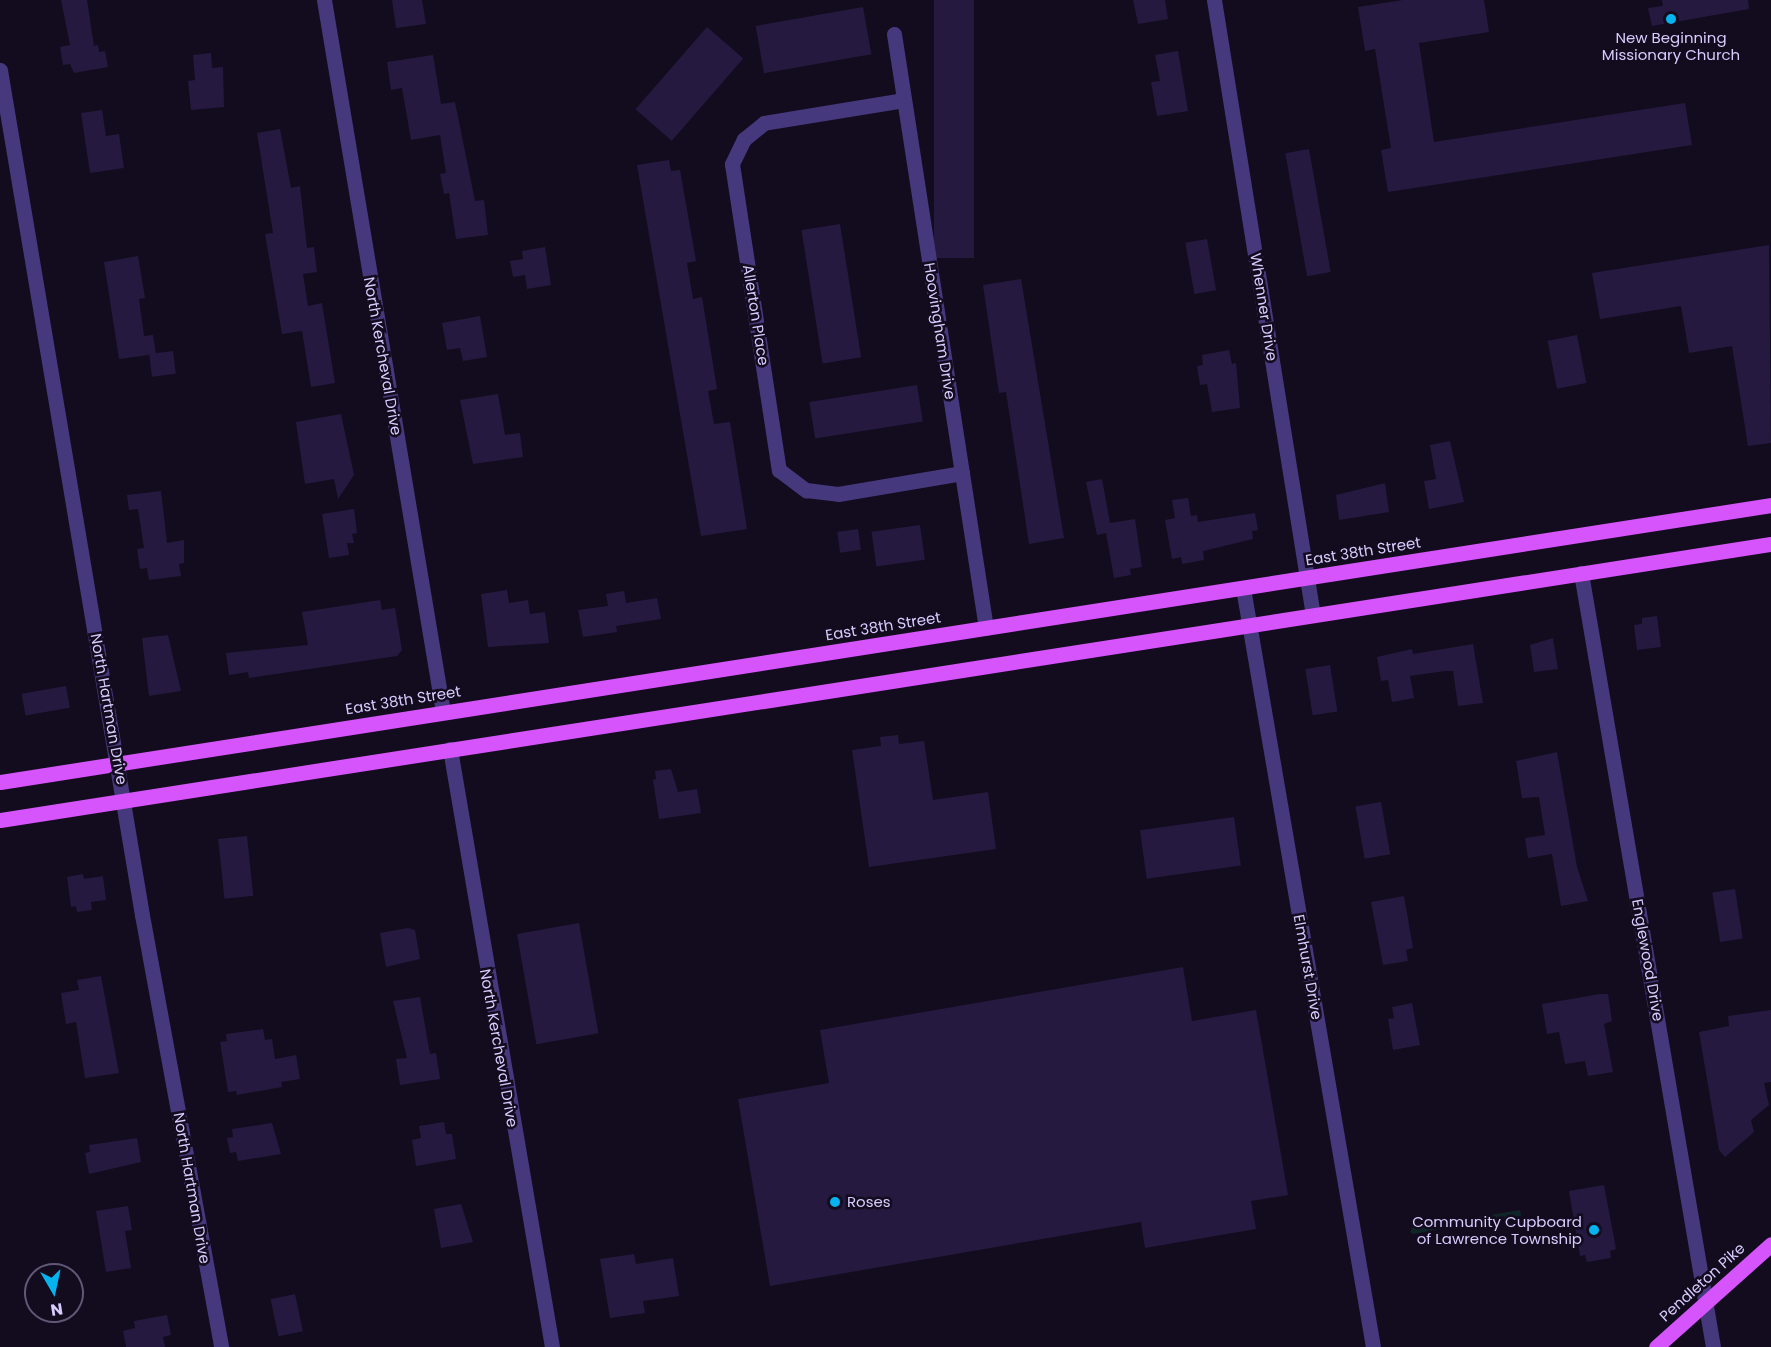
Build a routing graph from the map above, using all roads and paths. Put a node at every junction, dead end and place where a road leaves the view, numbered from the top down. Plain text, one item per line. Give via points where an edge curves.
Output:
1 (324, 0) edge
2 (1214, 0) edge
3 (894, 34) dead end
4 (0, 70) edge
5 (904, 100) junction
6 (962, 473) junction
7 (1771, 505) edge
8 (1771, 544) edge
9 (1581, 573) junction
10 (1308, 578) junction
11 (1243, 588) junction
12 (1313, 615) junction
13 (1250, 625) junction
14 (986, 628) junction
15 (443, 712) junction
16 (450, 749) junction
17 (118, 763) junction
18 (0, 782) edge
19 (124, 800) junction
20 (0, 820) edge
21 (1771, 1244) edge
22 (1704, 1306) junction
23 (221, 1347) edge
24 (552, 1347) edge
25 (1373, 1347) edge
26 (1656, 1347) edge
27 (1713, 1347) edge

1 - 15 street, North Kercheval Drive
2 - 10 street, Whenner Drive
3 - 5 street, Hoovingham Drive
4 - 17 street, North Hartman Drive
5 - 6 street, Hoovingham Drive
5 - 6 street, Allerton Place via 764,123 744,139 732,164 779,470 806,490 838,494
6 - 14 street, Hoovingham Drive
7 - 10 main road, East 38th Street
8 - 9 main road
9 - 12 main road
9 - 22 street, Englewood Drive via 1683,1157
10 - 11 main road, East 38th Street
10 - 12 street, Whenner Drive
11 - 13 street, Elmhurst Drive
11 - 14 main road, East 38th Street
12 - 13 main road
13 - 16 main road
13 - 25 street, Elmhurst Drive
14 - 15 main road, East 38th Street
15 - 17 main road, East 38th Street
16 - 19 main road
16 - 24 street, North Kercheval Drive
17 - 18 main road, East 38th Street
17 - 19 street, North Hartman Drive
19 - 20 main road
19 - 23 street, North Hartman Drive
21 - 22 main road, Pendleton Pike
22 - 26 main road, Pendleton Pike
22 - 27 street, Englewood Drive

